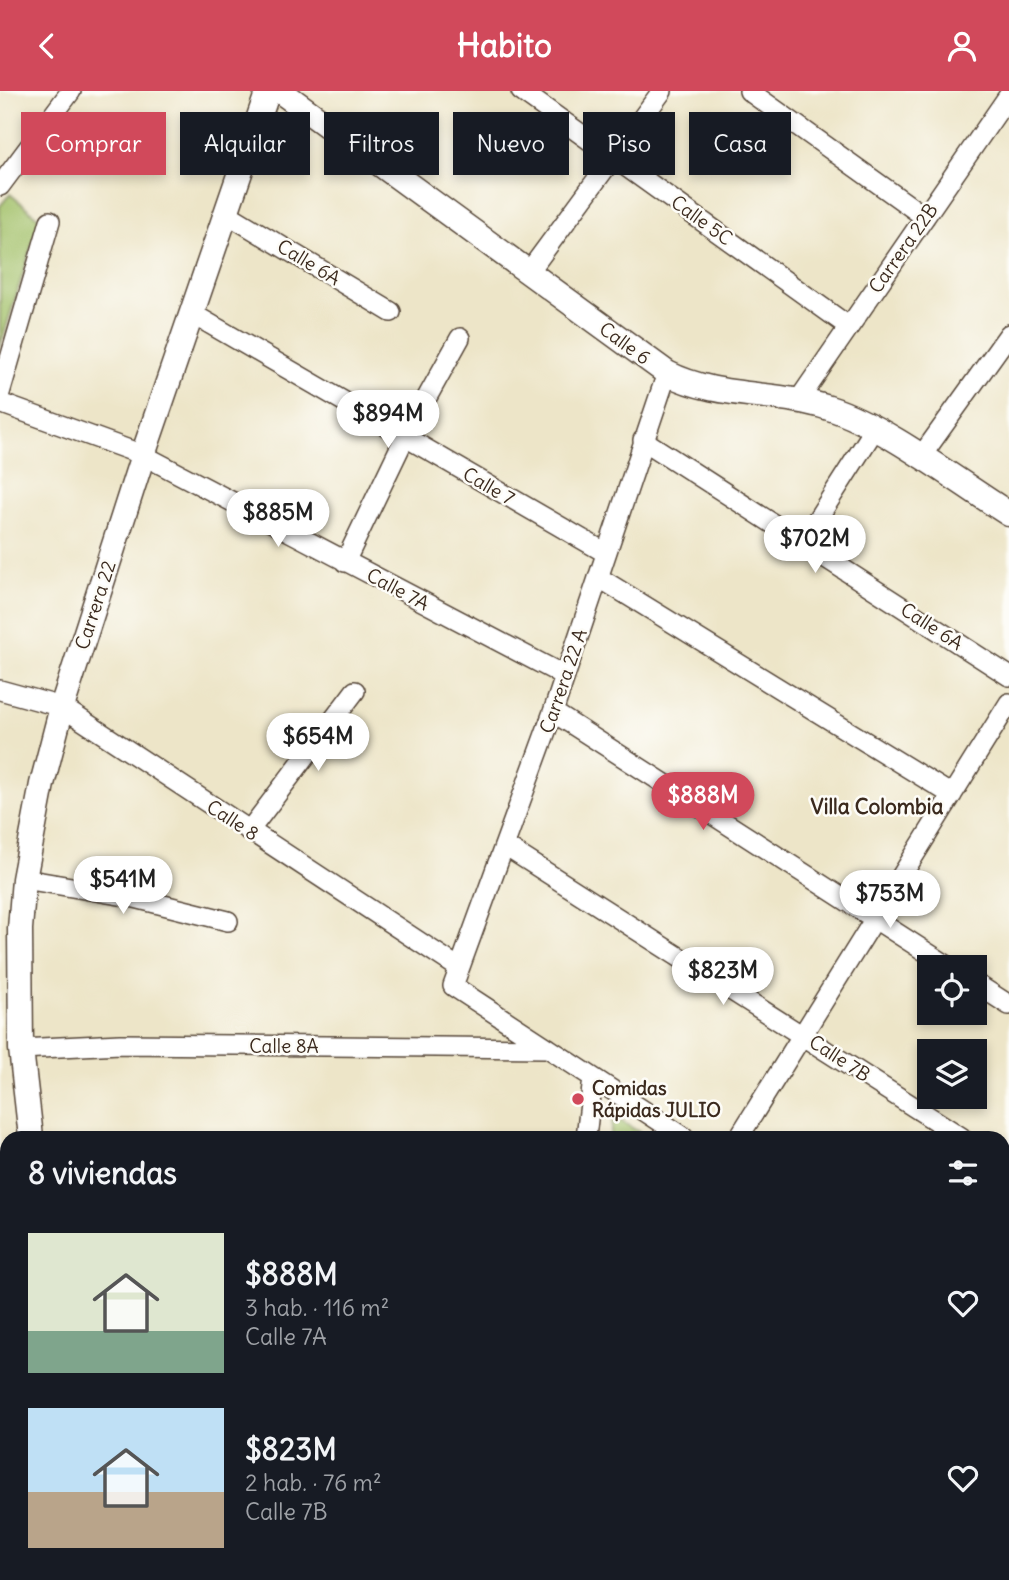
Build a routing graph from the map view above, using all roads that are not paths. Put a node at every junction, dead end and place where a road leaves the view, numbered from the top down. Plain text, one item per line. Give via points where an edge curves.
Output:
1 (71, 91) edge
2 (268, 91) edge
3 (280, 91) edge
4 (521, 91) edge
5 (662, 91) edge
6 (749, 91) edge
7 (987, 91) edge
8 (1006, 99) edge
9 (647, 112) edge
10 (583, 135) edge
11 (3, 175) edge
12 (601, 175) edge
13 (639, 175) edge
14 (226, 213) junction
15 (925, 216) junction
16 (50, 221) dead end
17 (528, 273) junction
18 (391, 311) dead end
19 (191, 313) junction
20 (848, 326) junction
21 (1009, 334) edge
22 (460, 338) dead end
23 (667, 373) junction
24 (0, 393) edge
25 (798, 401) junction
26 (0, 403) edge
27 (874, 430) junction
28 (405, 437) junction
29 (643, 440) junction
30 (143, 455) junction
31 (920, 458) junction
32 (1009, 514) edge
33 (802, 543) junction
34 (606, 553) junction
35 (345, 562) junction
36 (597, 577) junction
37 (565, 676) junction
38 (1009, 676) edge
39 (0, 690) edge
40 (355, 691) dead end
41 (1009, 702) edge
42 (62, 707) junction
43 (553, 712) junction
44 (951, 795) junction
45 (249, 831) junction
46 (505, 846) junction
47 (24, 880) junction
48 (874, 918) junction
49 (228, 921) dead end
50 (931, 955) edge
51 (456, 977) junction
52 (987, 991) edge
53 (1009, 1005) edge
54 (801, 1033) junction
55 (548, 1048) junction
56 (21, 1049) junction
57 (593, 1078) junction
58 (30, 1131) edge
59 (587, 1131) edge
60 (675, 1131) edge
61 (743, 1131) edge
62 (952, 1131) edge

1 - 11 street
2 - 14 street, Carrera 22
3 - 17 street, Calle 6
4 - 10 street, Calle 5C
5 - 9 street
6 - 15 street
7 - 8 street
8 - 15 street, Carrera 22B
12 - 17 street
13 - 20 street, Calle 5C
14 - 18 street, Calle 6A
14 - 19 street, Carrera 22
15 - 20 street, Carrera 22B
16 - 24 street
17 - 23 street, Calle 6
19 - 28 street, Calle 7
19 - 30 street, Carrera 22
20 - 25 street, Carrera 22B
21 - 31 street
22 - 28 street
23 - 25 street, Calle 6 via 698,386
23 - 29 street, Carrera 22 A
25 - 27 street, Calle 6 via 829,408
26 - 30 street, Calle 7A
27 - 31 street, Calle 6
27 - 33 street
28 - 34 street, Calle 7
28 - 35 street
29 - 33 street, Calle 6A
29 - 34 street, Carrera 22 A
30 - 35 street, Calle 7A
30 - 42 street, Carrera 22
31 - 32 street, Calle 6
33 - 38 street, Calle 6A
34 - 36 street, Carrera 22 A
35 - 37 street, Calle 7A
36 - 37 street, Carrera 22 A
36 - 44 street
37 - 43 street, Carrera 22 A
39 - 42 street, Calle 8
40 - 45 street
41 - 44 street
42 - 45 street, Calle 8
42 - 47 street, Carrera 22 via 34,817
43 - 46 street, Carrera 22 A
43 - 48 street
44 - 48 street
45 - 51 street, Calle 8
46 - 51 street, Carrera 22 A
46 - 54 street, Calle 7B
47 - 49 street via 131,897
47 - 56 street, Carrera 22
48 - 50 street
48 - 54 street
51 - 55 street, Calle 8
52 - 53 street
54 - 61 street
54 - 62 street, Calle 7B
55 - 56 street, Calle 8A via 120,1044
55 - 57 street, Calle 8
56 - 58 street, Carrera 22
57 - 59 street
57 - 60 street, Calle 8

